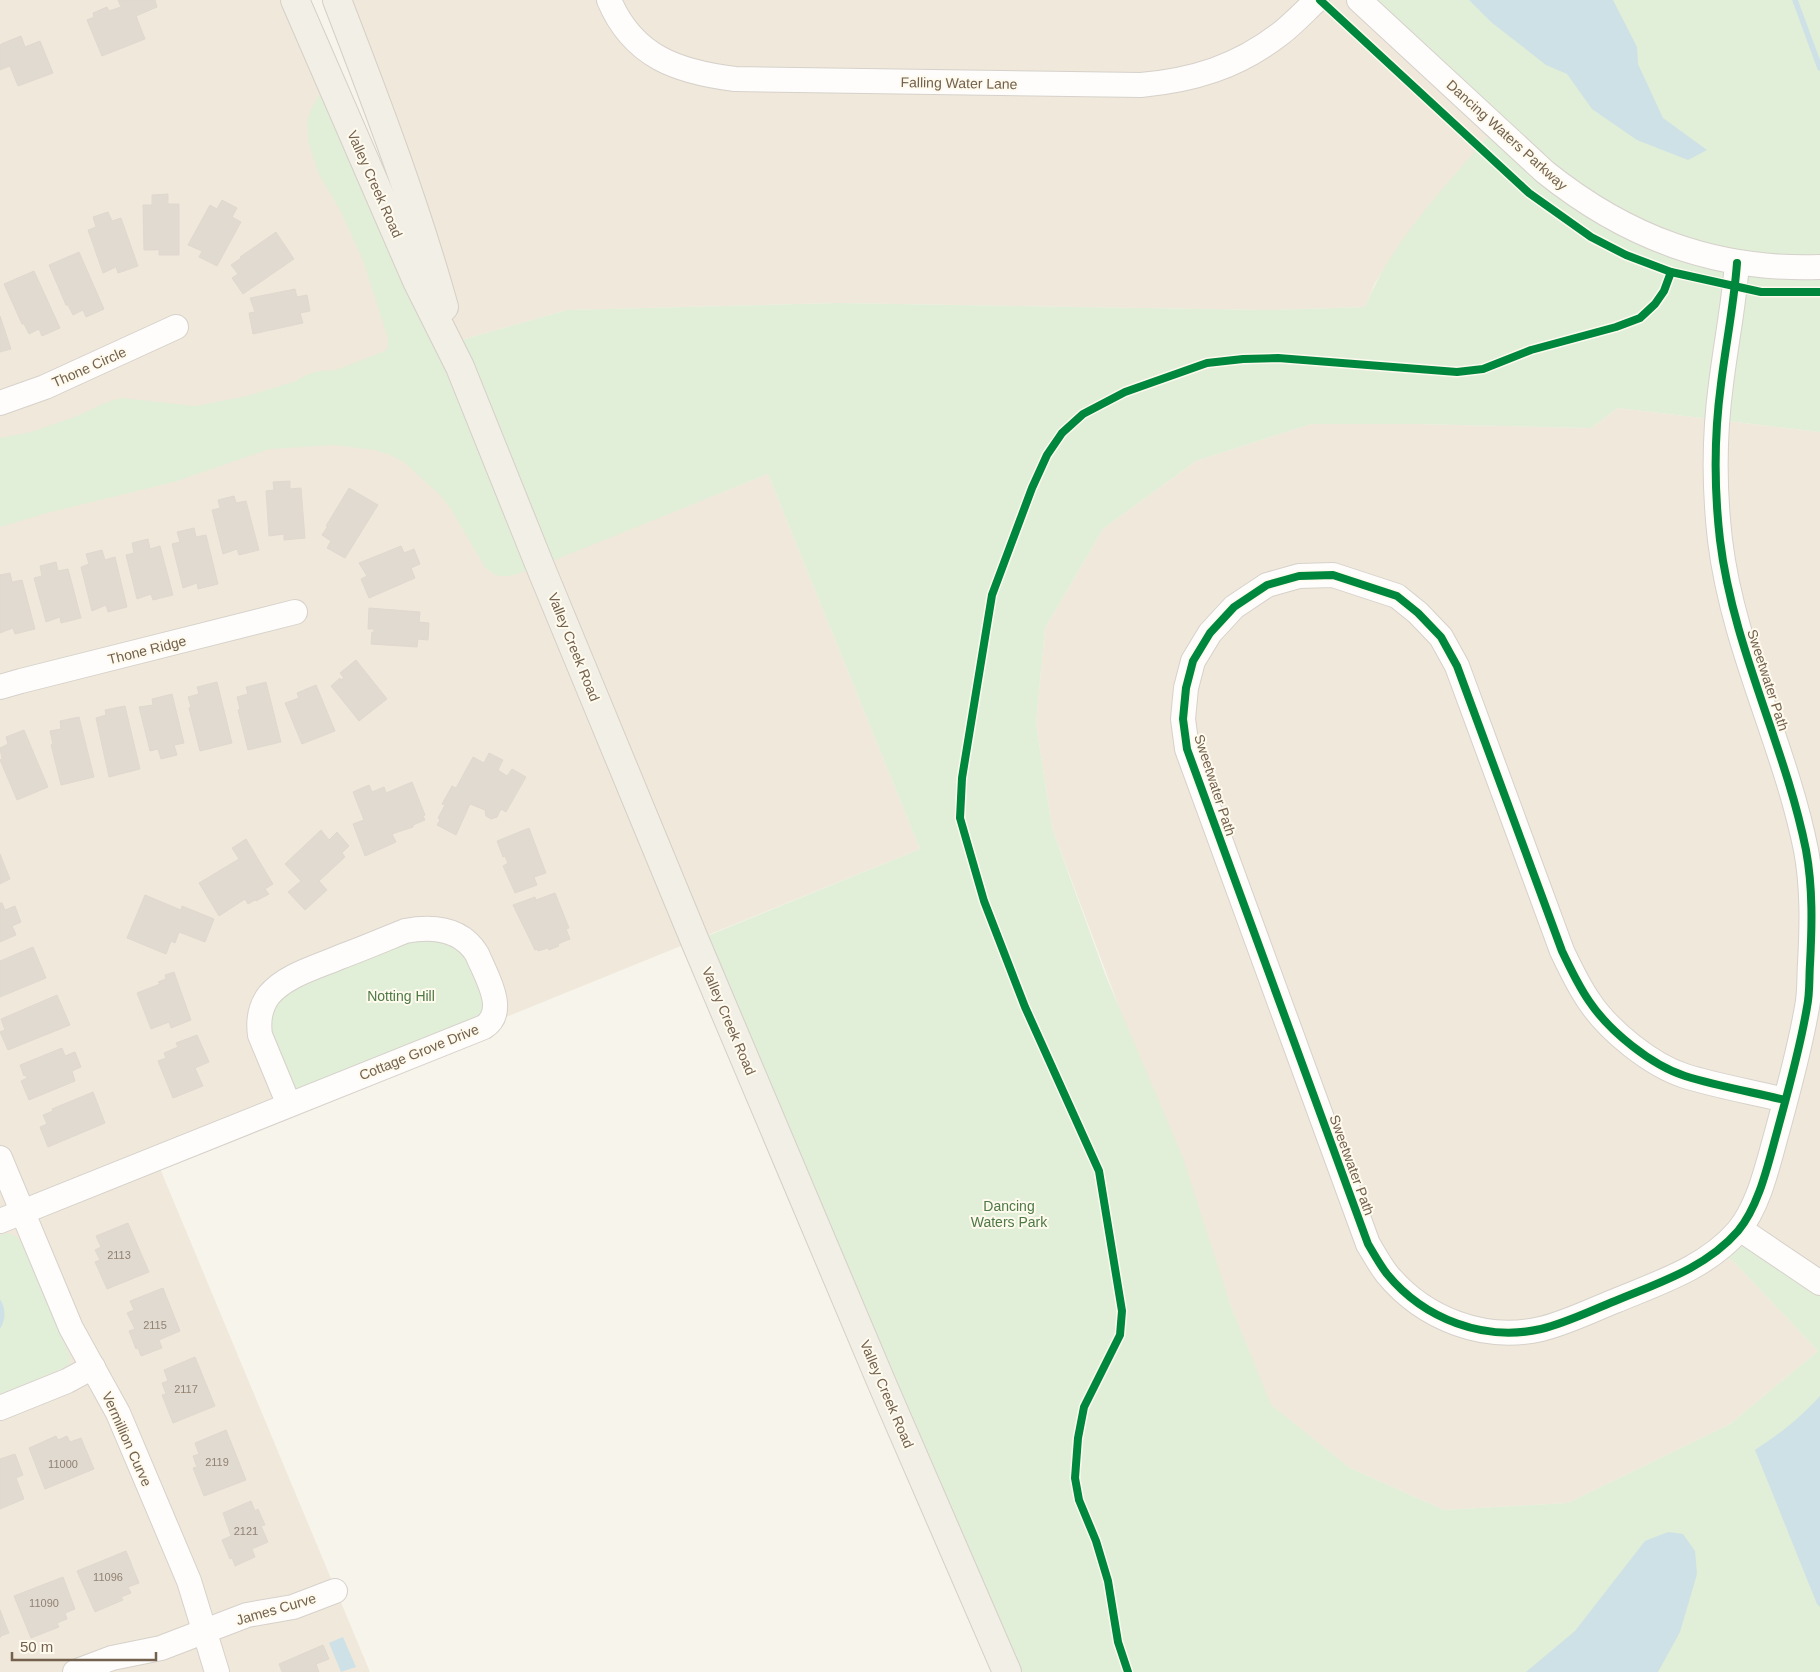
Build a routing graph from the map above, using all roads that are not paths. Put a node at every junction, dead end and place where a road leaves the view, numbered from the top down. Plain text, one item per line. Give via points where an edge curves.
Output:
1 (295, 0) edge
2 (337, 0) edge
3 (609, 0) edge
4 (1317, 0) edge
5 (1359, 0) edge
6 (1737, 263) junction
7 (1820, 267) edge
8 (176, 327) dead end
9 (460, 367) junction
10 (0, 403) edge
11 (295, 612) dead end
12 (0, 688) edge
13 (1786, 1100) junction
14 (289, 1105) junction
15 (0, 1158) edge
16 (22, 1212) junction
17 (0, 1222) edge
18 (1740, 1229) junction
19 (1820, 1283) edge
20 (93, 1367) junction
21 (0, 1408) edge
22 (335, 1591) dead end
23 (204, 1632) junction
24 (75, 1672) edge
25 (217, 1672) edge
26 (1007, 1672) edge

1 - 9 main road, Valley Creek Road via 418,281
2 - 9 main road, Valley Creek Road via 432,263
3 - 4 street, Falling Water Lane via 624,28 642,47 682,69 703,75 735,79 1141,85 1200,76 1251,54 1280,34
5 - 6 street, Dancing Waters Parkway via 1545,172 1573,194 1606,214 1684,250
6 - 7 street, Dancing Waters Parkway via 1788,268
6 - 13 street, Sweetwater Path via 1716,428 1714,469 1720,542 1738,628 1798,812 1811,890 1808,1004
8 - 10 street, Thone Circle via 45,387
9 - 26 main road, Valley Creek Road via 695,941
11 - 12 street, Thone Ridge via 21,680
13 - 18 street, Sweetwater Path via 1766,1172
13 - 18 street, Sweetwater Path via 1684,1075 1661,1064 1628,1042 1590,1002 1562,951 1457,666 1441,637 1418,613 1397,596 1334,575 1298,576 1267,585 1234,607 1210,633 1193,661 1186,688 1183,719 1187,749 1368,1244 1387,1274 1416,1303 1448,1320 1479,1330 1511,1333 1540,1329 1570,1319 1679,1275 1724,1245
14 - 14 street, Cottage Grove Drive via 489,1024 496,1010 495,999 474,948 459,936 438,929 405,931 292,978 270,995 260,1012 258,1024
14 - 16 street, Cottage Grove Drive
15 - 16 street, Vermillion Curve
16 - 17 street, Cottage Grove Drive
16 - 20 street, Vermillion Curve via 68,1321
18 - 19 street
20 - 21 street
20 - 23 street, Vermillion Curve via 118,1413 188,1581
22 - 23 street, James Curve via 297,1606 247,1615
23 - 24 street, James Curve via 161,1648 112,1658
23 - 25 street, Vermillion Curve

